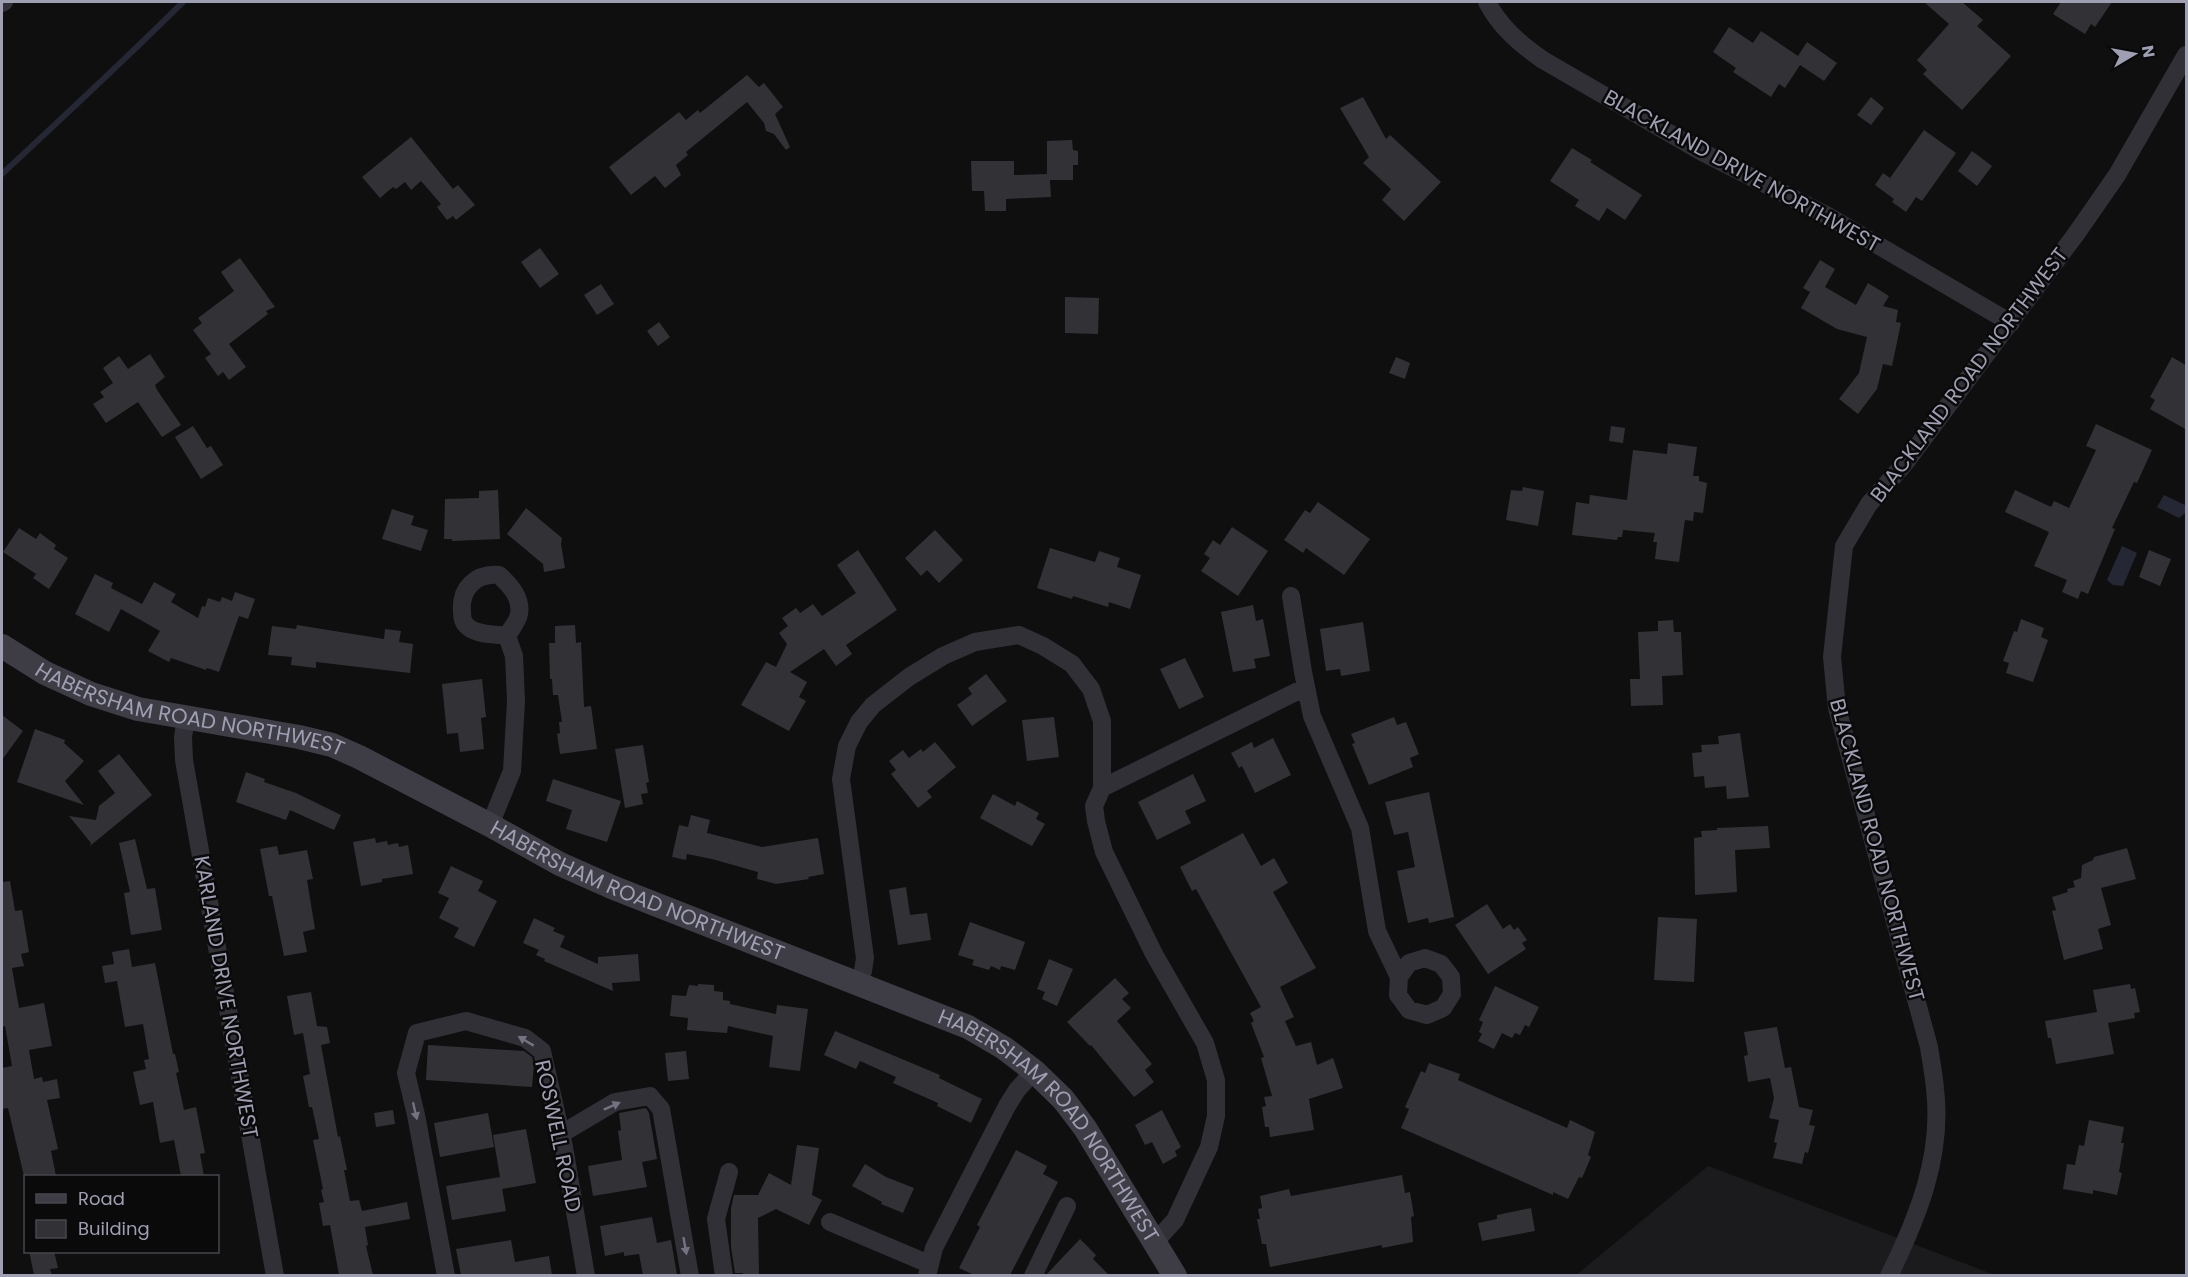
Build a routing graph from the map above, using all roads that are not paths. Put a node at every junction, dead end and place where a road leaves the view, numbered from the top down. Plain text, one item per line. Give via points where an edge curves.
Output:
1 (1487, 2) edge
2 (2187, 55) edge
3 (2011, 323) junction
4 (1291, 596) dead end
5 (507, 636) dead end
6 (2, 646) edge
7 (1306, 687) junction
8 (186, 718) junction
9 (1102, 788) junction
10 (490, 825) junction
11 (1399, 976) dead end
12 (859, 983) junction
13 (1034, 1071) junction
14 (561, 1134) junction
15 (729, 1172) dead end
16 (1067, 1206) dead end
17 (830, 1221) dead end
18 (1154, 1244) junction
19 (928, 1270) edge
20 (275, 1275) edge
21 (446, 1275) edge
22 (586, 1275) edge
23 (690, 1275) edge
24 (724, 1275) edge
25 (1033, 1275) edge
26 (1175, 1275) edge
27 (1889, 1275) edge

1 - 3 street, BLACKLAND DRIVE NORTHWEST via 1521,45 1543,60 1701,152 1828,216
2 - 3 street, BLACKLAND ROAD NORTHWEST via 2117,175
3 - 27 street, BLACKLAND ROAD NORTHWEST via 1905,463 1869,504 1844,546 1832,657 1837,708 1929,1047 1936,1090 1936,1128 1929,1176 1915,1219
4 - 7 street
5 - 10 street via 514,656 516,701 512,771
6 - 8 street, HABERSHAM ROAD NORTHWEST via 45,673 91,694 138,709
7 - 9 street
7 - 11 street via 1312,716 1360,828 1377,931
8 - 10 street, HABERSHAM ROAD NORTHWEST via 332,745
8 - 20 street, KARLAND DRIVE NORTHWEST via 184,760
9 - 12 street via 1102,721 1091,689 1072,664 1043,646 1019,635 975,642 909,676 873,705 847,746 842,779 865,958
9 - 18 street via 1094,806 1104,852 1154,954 1205,1043 1216,1080 1216,1116 1209,1147 1174,1220
10 - 12 street, HABERSHAM ROAD NORTHWEST via 560,864 614,888
12 - 13 street, HABERSHAM ROAD NORTHWEST via 968,1027
13 - 18 street, HABERSHAM ROAD NORTHWEST via 1085,1128
13 - 19 street via 1007,1106 934,1248
14 -> 21 street, ROSWELL ROAD via 542,1051 525,1038 466,1021 417,1033 406,1073
14 - 22 street, ROSWELL ROAD
14 -> 23 street via 615,1102 650,1096 661,1109
15 - 24 street via 716,1219
16 - 25 street
17 - 19 street
18 - 26 street, HABERSHAM ROAD NORTHWEST

